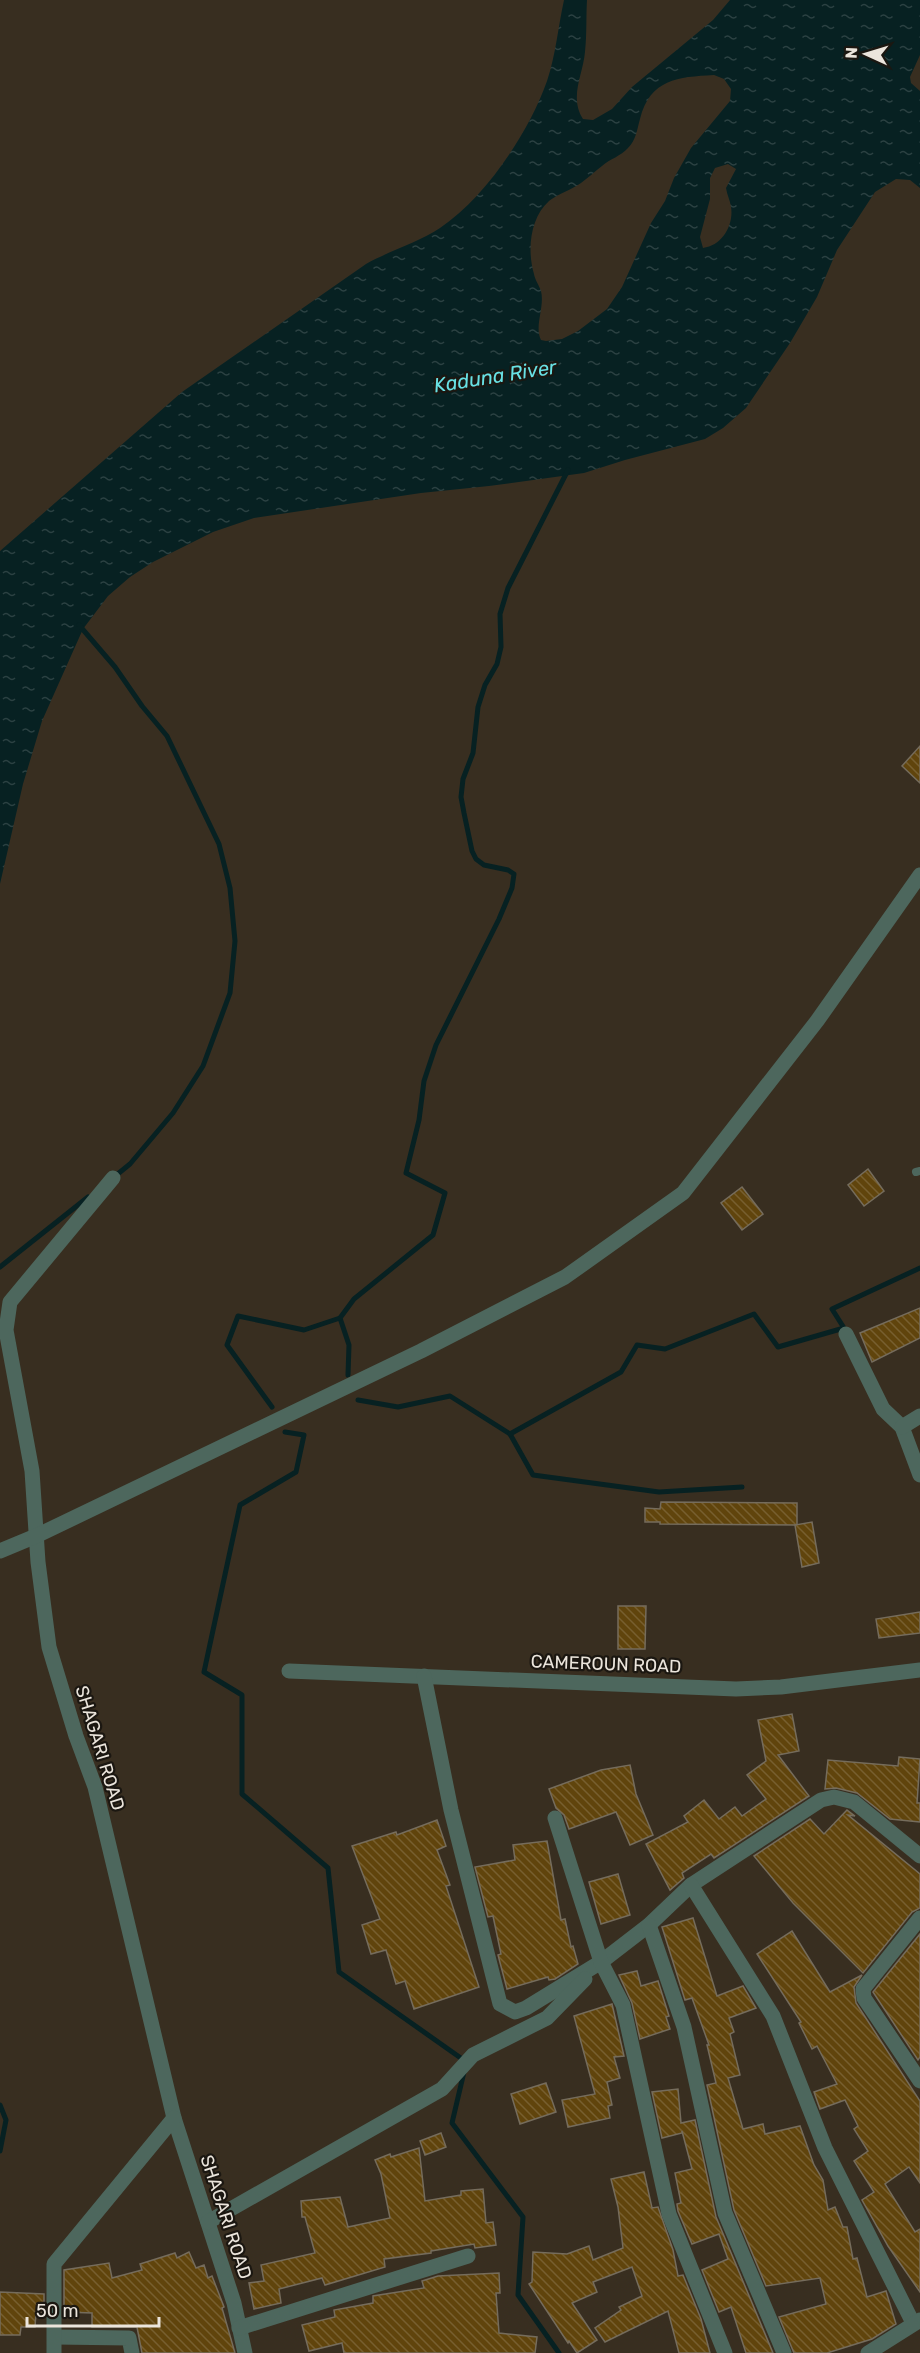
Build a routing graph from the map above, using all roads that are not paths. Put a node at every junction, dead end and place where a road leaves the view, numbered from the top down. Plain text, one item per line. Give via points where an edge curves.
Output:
1 (920, 875) edge
2 (113, 1178) dead end
3 (846, 1334) dead end
4 (920, 1416) edge
5 (902, 1427) junction
6 (920, 1475) edge
7 (36, 1536) junction
8 (0, 1551) edge
9 (920, 1670) edge
10 (289, 1671) dead end
11 (424, 1676) junction
12 (555, 1818) dead end
13 (920, 1856) edge
14 (691, 1885) junction
15 (920, 1918) edge
16 (649, 1925) junction
17 (601, 1962) junction
18 (920, 2081) edge
19 (174, 2118) junction
20 (208, 2222) junction
21 (468, 2256) dead end
22 (916, 2322) edge
23 (239, 2328) junction
24 (55, 2337) junction
25 (54, 2353) edge
26 (132, 2353) edge
27 (245, 2353) edge
28 (725, 2353) edge
29 (784, 2353) edge
30 (869, 2353) edge

1 - 7 street via 817,1021 683,1193 565,1277 421,1351
2 - 7 street, SHAGARI ROAD via 10,1302 6,1330 32,1471
3 - 5 street via 883,1409
4 - 5 street
5 - 6 street
7 - 8 street
7 - 19 street, SHAGARI ROAD via 49,1647 94,1787
9 - 11 street, CAMEROUN ROAD via 736,1689
10 - 11 street, CAMEROUN ROAD
11 - 17 street via 451,1810 500,2004 515,2012 526,2008
12 - 17 street
13 - 14 street via 854,1802 834,1797 821,1800
14 - 16 street
14 - 22 street via 773,2016 825,2148
15 - 18 street via 863,1989 864,1998
16 - 17 street
16 - 29 street via 684,2026 725,2212
17 - 20 street via 547,2018 471,2057 442,2089
17 - 28 street via 623,2005 669,2214
19 - 20 street, SHAGARI ROAD
19 - 24 street via 54,2264
20 - 23 street, SHAGARI ROAD
21 - 23 street
22 - 30 street
23 - 27 street, SHAGARI ROAD
24 - 25 street
24 - 26 street via 129,2338

